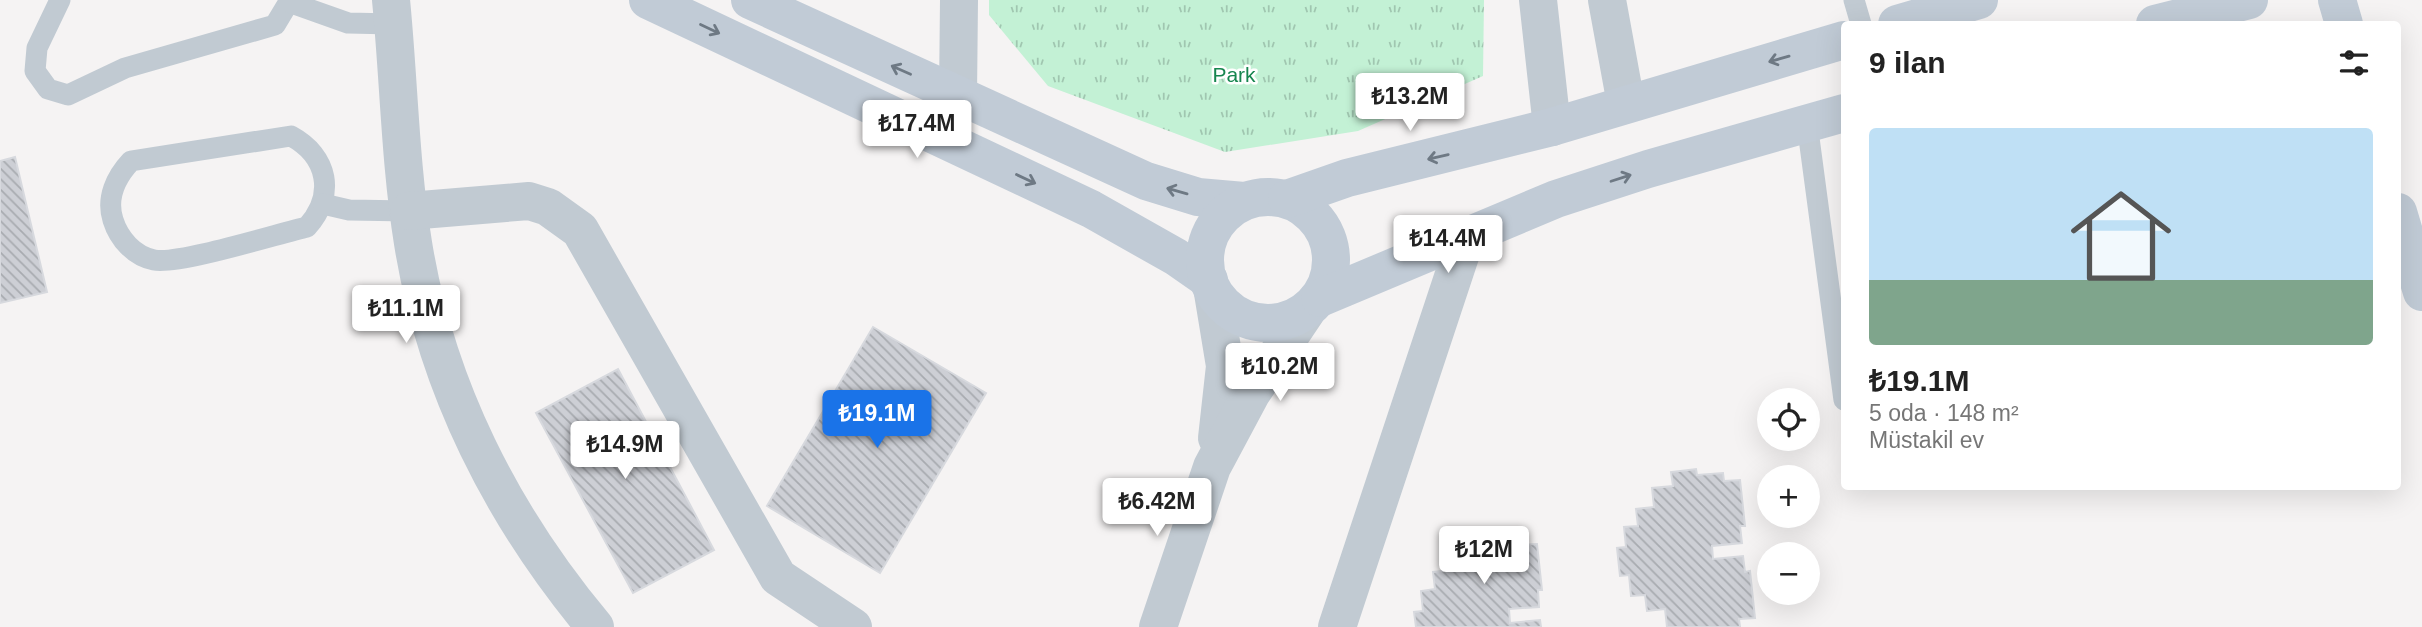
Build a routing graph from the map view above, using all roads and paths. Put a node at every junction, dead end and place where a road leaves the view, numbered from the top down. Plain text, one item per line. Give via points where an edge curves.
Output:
1 (60, 0) edge
2 (648, 0) edge
3 (750, 0) edge
4 (960, 0) edge
5 (1538, 0) edge
6 (1607, 0) edge
7 (1854, 0) edge
8 (1979, 0) edge
9 (2249, 0) edge
10 (2337, 0) edge
11 (289, 1) edge
12 (392, 12) edge
13 (1860, 21) edge
14 (1907, 21) edge
15 (2167, 21) edge
16 (2343, 21) edge
17 (1841, 41) edge
18 (958, 96) junction
19 (1626, 104) junction
20 (1841, 114) edge
21 (1807, 123) junction
22 (1552, 127) junction
23 (1287, 199) junction
24 (1244, 201) junction
25 (323, 204) junction
26 (409, 211) junction
27 (2401, 222) edge
28 (1467, 235) junction
29 (1211, 287) junction
30 (2422, 292) edge
31 (1313, 305) junction
32 (1841, 378) edge
33 (1212, 467) junction
34 (594, 627) edge
35 (853, 627) edge
36 (1158, 627) edge
37 (1337, 627) edge

1 - 11 lane via 37,48 34,71 48,89 68,95 125,68 275,25
2 -> 29 street via 1091,209 1165,250
18 -> 3 street
4 - 18 street
5 - 22 street
6 - 19 street
7 - 13 lane
8 - 14 street
9 - 15 street
10 - 16 street
11 - 12 lane via 348,23
12 - 26 street
17 -> 19 street
24 -> 18 street via 1198,197 1146,181
19 - 22 street
20 - 21 street
28 -> 21 street via 1556,199
21 - 32 lane
22 -> 23 street via 1347,178
23 - 24 street via 1265,196
23 - 31 street via 1306,208 1329,240 1329,280
24 - 29 street via 1225,212 1212,229 1205,251
25 - 25 lane via 325,183 320,163 313,151 291,136 131,161 120,173 110,201 112,217 126,244 152,260 167,262 307,227
25 - 26 lane via 349,210
26 - 34 street via 425,303 458,406 506,503
26 - 35 street via 529,201 548,207 580,230 778,577
27 - 30 street
28 - 31 street
28 - 37 street
29 - 31 street via 1228,309 1267,324 1287,321
29 - 33 street via 1225,366
31 - 33 street via 1251,394
33 - 36 street

